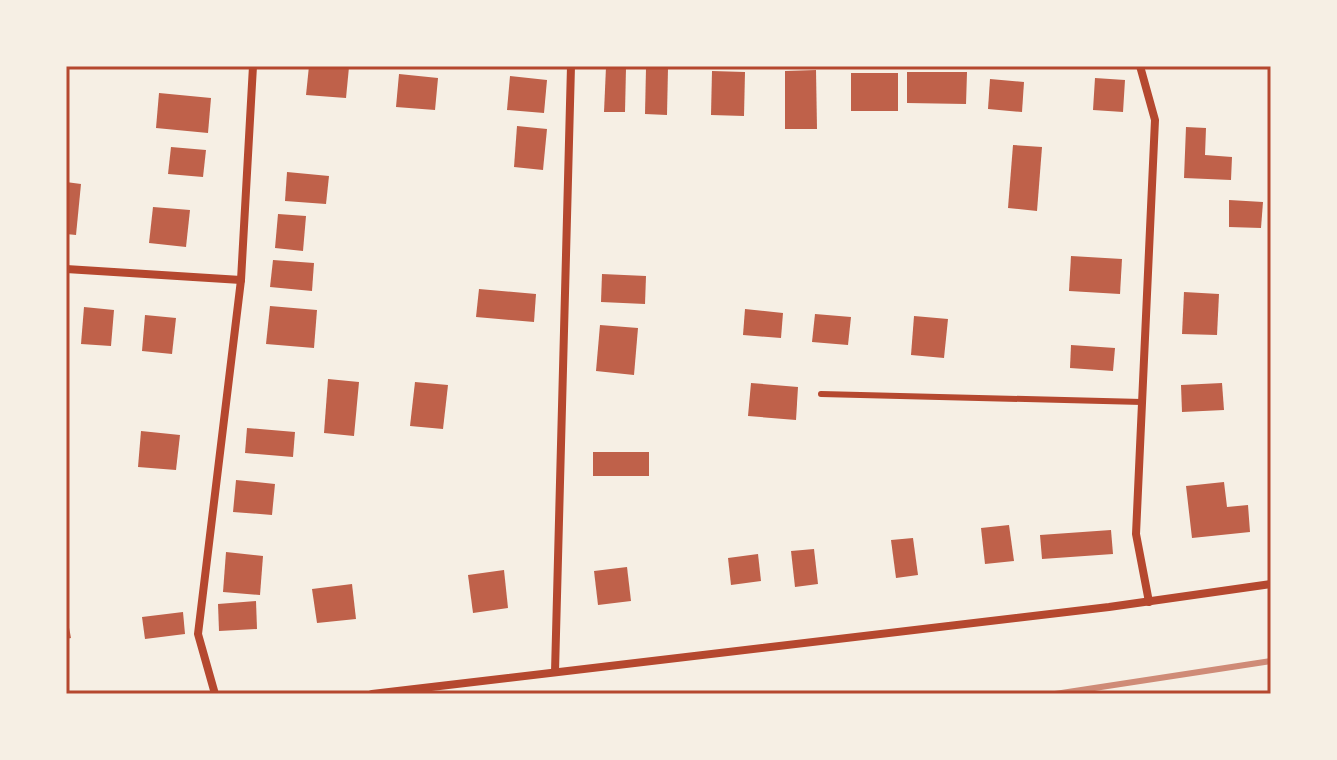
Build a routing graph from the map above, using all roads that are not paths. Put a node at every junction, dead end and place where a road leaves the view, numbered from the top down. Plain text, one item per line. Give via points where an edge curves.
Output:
1 (253, 66) edge
2 (571, 66) edge
3 (1140, 66) edge
4 (66, 269) edge
5 (241, 280) junction
6 (821, 394) dead end
7 (1142, 402) junction
8 (1271, 584) edge
9 (1149, 602) junction
10 (555, 672) junction
11 (215, 694) edge
12 (372, 694) edge

1 - 5 street
2 - 10 street
3 - 7 street via 1155,120
4 - 5 street
5 - 11 street via 198,634
6 - 7 lane
7 - 9 street via 1136,534
8 - 9 street
9 - 10 street
10 - 12 street

